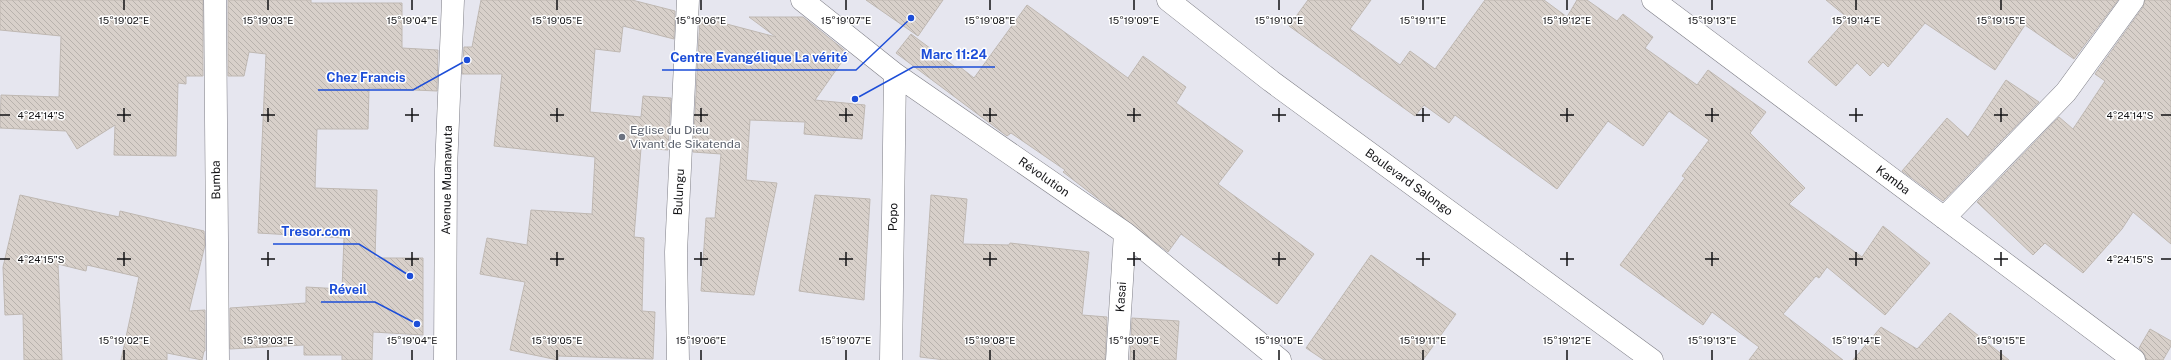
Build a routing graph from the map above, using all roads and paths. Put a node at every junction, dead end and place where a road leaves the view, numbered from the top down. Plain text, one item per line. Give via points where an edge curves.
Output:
1 (214, 0) edge
2 (453, 0) edge
3 (688, 0) edge
4 (802, 0) edge
5 (1168, 0) edge
6 (1653, 0) edge
7 (2133, 0) edge
8 (895, 74) junction
9 (1944, 218) junction
10 (1125, 233) junction
11 (218, 360) edge
12 (445, 360) edge
13 (678, 360) edge
14 (891, 360) edge
15 (1117, 360) edge
16 (1280, 360) edge
17 (1652, 360) edge
18 (2134, 360) edge

1 - 11 street, Bumba
2 - 12 street, Avenue Muanawuta via 446,169
3 - 13 street, Bulungu via 676,252
4 - 8 street, Révolution
5 - 17 street, Boulevard Salongo via 1271,81
6 - 9 street, Kamba
7 - 9 street via 2066,92
8 - 10 street, Révolution
8 - 14 street, Popo
9 - 18 street, Kamba
10 - 15 street, Kasai
10 - 16 street, Révolution

